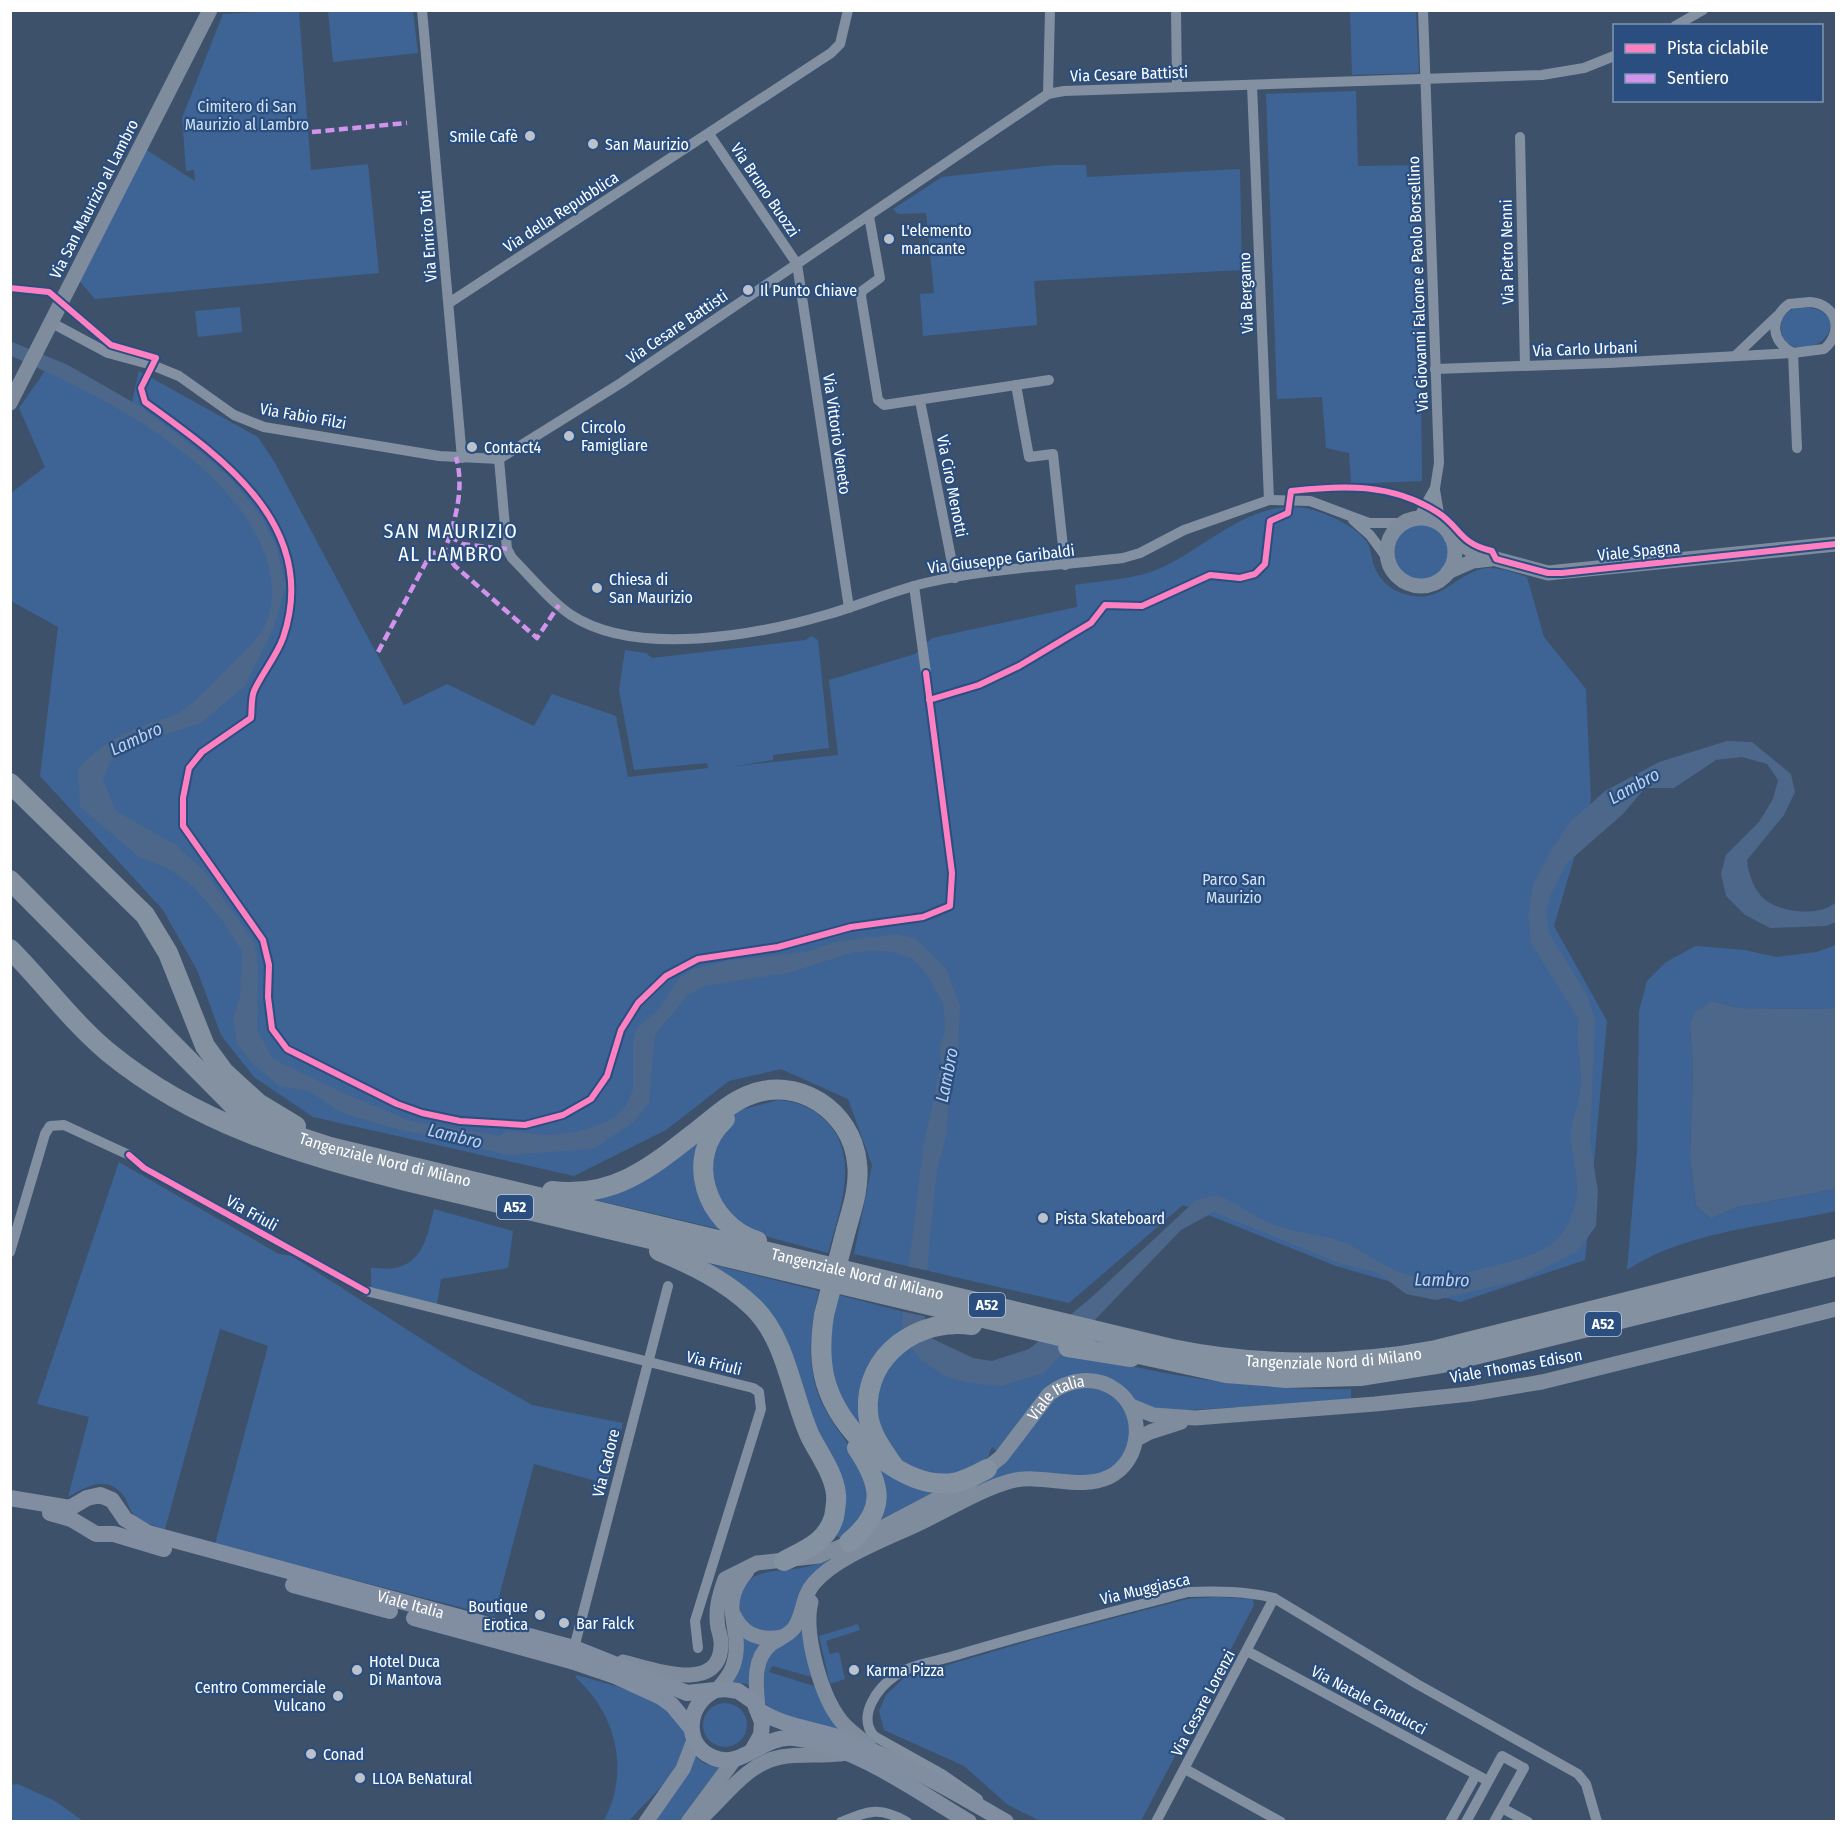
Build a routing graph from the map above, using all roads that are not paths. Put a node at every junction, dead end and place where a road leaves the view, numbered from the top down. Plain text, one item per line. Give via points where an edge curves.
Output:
1 (210, 10) edge
2 (422, 10) edge
3 (848, 10) edge
4 (1050, 10) edge
5 (1176, 10) edge
6 (1423, 10) edge
7 (1703, 10) edge
8 (1678, 24) edge
9 (1613, 56) edge
10 (1426, 79) junction
11 (1252, 85) junction
12 (1177, 87) junction
13 (1048, 94) junction
14 (709, 134) junction
15 (1520, 137) dead end
16 (869, 216) junction
17 (797, 264) junction
18 (1836, 301) edge
19 (449, 303) junction
20 (1819, 303) junction
21 (1777, 316) junction
22 (52, 323) junction
23 (1834, 340) edge
24 (1793, 353) junction
25 (1735, 356) junction
26 (1525, 366) junction
27 (1435, 369) junction
28 (1049, 380) dead end
29 (1016, 385) junction
30 (920, 400) junction
31 (10, 403) edge
32 (1797, 448) dead end
33 (462, 458) junction
34 (499, 459) junction
35 (1435, 488) junction
36 (1269, 500) junction
37 (1348, 516) junction
38 (1418, 518) junction
39 (1403, 523) junction
40 (1441, 525) junction
41 (1451, 537) junction
42 (1836, 544) edge
43 (1387, 558) junction
44 (1496, 559) junction
45 (1065, 565) junction
46 (1448, 572) junction
47 (955, 578) junction
48 (914, 586) junction
49 (849, 608) junction
50 (926, 673) dead end
51 (10, 783) edge
52 (10, 880) edge
53 (10, 950) edge
54 (129, 1155) dead end
55 (391, 1161) junction
56 (843, 1229) junction
57 (624, 1233) junction
58 (1836, 1249) edge
59 (10, 1252) edge
60 (1836, 1266) edge
61 (895, 1285) junction
62 (668, 1286) dead end
63 (366, 1291) dead end
64 (1836, 1309) edge
65 (821, 1313) junction
66 (1034, 1329) junction
67 (1098, 1343) junction
68 (648, 1362) junction
69 (1361, 1369) junction
70 (1131, 1406) junction
71 (1196, 1418) junction
72 (1137, 1439) junction
73 (892, 1465) junction
74 (987, 1469) junction
75 (15, 1499) edge
76 (83, 1502) junction
77 (116, 1506) junction
78 (83, 1526) junction
79 (104, 1533) junction
80 (849, 1542) junction
81 (784, 1561) junction
82 (751, 1566) junction
83 (815, 1582) junction
84 (1274, 1598) junction
85 (732, 1609) junction
86 (783, 1636) junction
87 (698, 1648) dead end
88 (581, 1651) junction
89 (1248, 1651) junction
90 (715, 1691) junction
91 (759, 1709) junction
92 (693, 1734) junction
93 (752, 1750) junction
94 (846, 1754) junction
95 (884, 1756) junction
96 (734, 1760) junction
97 (1185, 1769) junction
98 (1476, 1775) junction
99 (1488, 1781) junction
100 (1502, 1808) junction
101 (646, 1821) edge
102 (688, 1821) edge
103 (696, 1821) edge
104 (841, 1821) edge
105 (907, 1821) edge
106 (969, 1821) edge
107 (1005, 1821) edge
108 (1156, 1821) edge
109 (1281, 1821) edge
110 (1450, 1821) edge
111 (1466, 1821) edge
112 (1494, 1821) edge
113 (1528, 1821) edge
114 (1597, 1821) edge

1 - 22 main road, Via San Maurizio al Lambro
2 - 19 street, Via Enrico Toti
3 - 14 street, Via della Repubblica via 840,44 831,53
4 - 13 street
5 - 12 street
6 - 10 street
7 - 8 street
9 - 10 street, Via Cesare Battisti via 1584,68 1542,75
10 - 11 street, Via Cesare Battisti
10 - 27 street, Via Giovanni Falcone e Paolo Borsellino
11 - 12 street, Via Cesare Battisti
11 - 36 street, Via Bergamo
12 - 13 street, Via Cesare Battisti
13 - 16 street, Via Cesare Battisti
14 - 17 street, Via Bruno Buozzi
14 - 19 street, Via della Repubblica
15 - 26 street, Via Pietro Nenni
16 - 17 street, Via Cesare Battisti
16 - 30 street via 880,278 861,296 878,400 884,405
17 - 34 street, Via Cesare Battisti via 525,446
17 - 49 street, Via Vittorio Veneto
18 - 20 street
19 - 33 street, Via Enrico Toti
20 - 21 street via 1789,304
20 - 23 street via 1831,310 1836,322
21 - 24 street via 1776,337
21 - 25 street
22 - 31 main road, Via San Maurizio al Lambro
22 - 33 street, Via Fabio Filzi via 108,353 179,376 234,415 264,427
23 - 24 street via 1815,353
24 - 25 street, Via Carlo Urbani
24 - 32 street
25 - 26 street, Via Carlo Urbani
26 - 27 street, Via Carlo Urbani
27 - 35 street, Via Giovanni Falcone e Paolo Borsellino via 1439,463
28 - 29 street
29 - 30 street
29 - 45 street via 1029,456 1053,454
30 - 47 street, Via Ciro Menotti
33 - 34 street, Via Fabio Filzi
34 - 49 street, Via Giuseppe Garibaldi via 506,540 512,558 559,605 580,620 643,638 688,639 757,630
35 - 38 street, Via Giovanni Falcone e Paolo Borsellino
35 - 40 street, Via Giovanni Falcone e Paolo Borsellino
36 - 37 street, Via Giuseppe Garibaldi via 1310,501
36 - 45 street, Via Giuseppe Garibaldi via 1184,530 1140,553
37 - 39 street, Via Giuseppe Garibaldi via 1369,523
37 - 43 street, Via Giuseppe Garibaldi via 1370,535
38 - 39 main road
38 - 40 main road
39 - 43 main road via 1390,538
40 - 41 main road
41 - 44 main road, Viale Spagna
41 - 46 main road via 1454,557
42 - 44 main road, Viale Spagna via 1562,573
43 - 46 main road via 1396,575 1416,585 1437,582
44 - 46 main road, Viale Spagna via 1473,561
45 - 47 street, Via Giuseppe Garibaldi
47 - 48 street, Via Giuseppe Garibaldi
48 - 49 street, Via Giuseppe Garibaldi
48 - 50 street
51 - 55 highway via 144,915 168,953 205,1046 238,1087 264,1108 299,1127
52 - 55 highway, Tangenziale Nord di Milano / A52 via 239,1111 305,1140
53 - 57 highway, Tangenziale Nord di Milano / A52 via 68,1015 107,1051 164,1090 236,1130 307,1156
54 - 59 street via 64,1125 52,1125 45,1134
55 - 56 highway via 435,1163 552,1191 592,1192 646,1170 729,1105 748,1095 769,1090 791,1091 812,1097 830,1109 852,1138 858,1178
55 - 61 highway, Tangenziale Nord di Milano / A52
56 - 61 highway via 851,1166 846,1140 831,1119 810,1104 779,1096 750,1101 722,1121 708,1142 702,1170 708,1197 722,1220 756,1241
56 - 65 highway
57 - 61 highway, Tangenziale Nord di Milano / A52
57 - 81 highway via 638,1244 703,1270 754,1308 775,1339 802,1417 836,1494 833,1520 827,1532 813,1546
58 - 69 highway, Tangenziale Nord di Milano / A52
60 - 69 highway, Tangenziale Nord di Milano / A52 via 1443,1363
61 - 66 highway via 934,1294
62 - 68 street, Via Cadore
63 - 68 street, Via Friuli
64 - 71 main road, Viale Thomas Edison via 1542,1382 1375,1404
65 - 73 highway via 821,1346 829,1392 855,1433 881,1460
65 - 80 highway via 814,1345 824,1395 870,1467 878,1492 874,1513
66 - 67 highway, Tangenziale Nord di Milano / A52
66 - 73 highway via 943,1324 900,1341 879,1364 868,1398 871,1427
67 - 69 highway, Tangenziale Nord di Milano / A52 via 1172,1349 1237,1360
67 - 69 highway, Tangenziale Nord di Milano / A52 via 1166,1362 1261,1376
68 - 87 street, Via Friuli via 753,1388 761,1398 761,1409 695,1621
68 - 88 street, Via Cadore
70 - 71 main road, Viale Thomas Edison via 1153,1415
70 - 72 main road
70 - 74 main road, Viale Italia via 1123,1395 1098,1382 1085,1380 1059,1387
71 - 72 main road, Viale Thomas Edison via 1169,1424
72 - 83 main road via 1127,1463 1108,1478 1084,1482 1027,1479 1000,1484 860,1553
73 - 74 highway via 937,1483 964,1480
74 - 80 main road, Viale Italia via 971,1481
75 - 76 main road, Viale Italia via 61,1508
75 - 78 main road, Viale Italia
76 - 77 main road, Viale Italia via 100,1495
76 - 78 main road via 79,1519
77 - 79 main road via 114,1525
77 - 88 main road, Viale Italia via 125,1519 148,1533
78 - 79 main road, Viale Italia via 96,1534
79 - 92 main road, Viale Italia via 592,1667 661,1697 672,1705
80 - 81 main road, Viale Italia via 819,1556
81 - 82 main road, Viale Italia
82 - 85 main road via 735,1584
82 - 88 main road, Viale Italia via 725,1579 717,1613 721,1649 711,1668 677,1675
83 - 86 main road via 806,1594 794,1629
83 - 95 main road via 808,1620 823,1686 850,1732
84 - 89 street, Via Cesare Lorenzi
84 - 107 street, Via Muggiasca via 1256,1593 1188,1592 898,1674 877,1696 865,1722 874,1736 966,1789
84 - 114 street, Via Muggiasca via 1578,1774 1586,1784
85 - 86 main road via 741,1626 752,1635
85 - 90 main road via 736,1647 733,1666
86 - 91 main road via 762,1653 759,1662
88 - 90 main road, Viale Italia via 681,1691
89 - 97 street, Via Cesare Lorenzi
89 - 98 street, Via Natale Canducci
90 - 91 main road, Viale Italia via 738,1691
90 - 92 main road via 696,1707
91 - 93 main road via 761,1735
91 - 95 main road, Viale Italia via 788,1725 844,1739
92 - 96 main road, Viale Italia via 712,1757
92 - 101 main road via 683,1768
93 - 94 main road via 768,1741 791,1737
93 - 96 main road
94 - 103 main road via 768,1760 744,1776
94 - 106 main road
95 - 107 main road, Viale Italia
96 - 102 main road
97 - 108 street, Via Cesare Lorenzi
97 - 109 street
98 - 99 street, Via Natale Canducci
98 - 110 street
99 - 100 street via 1502,1756 1524,1768
99 - 111 street
100 - 112 street
100 - 113 street
104 - 105 street via 874,1810

